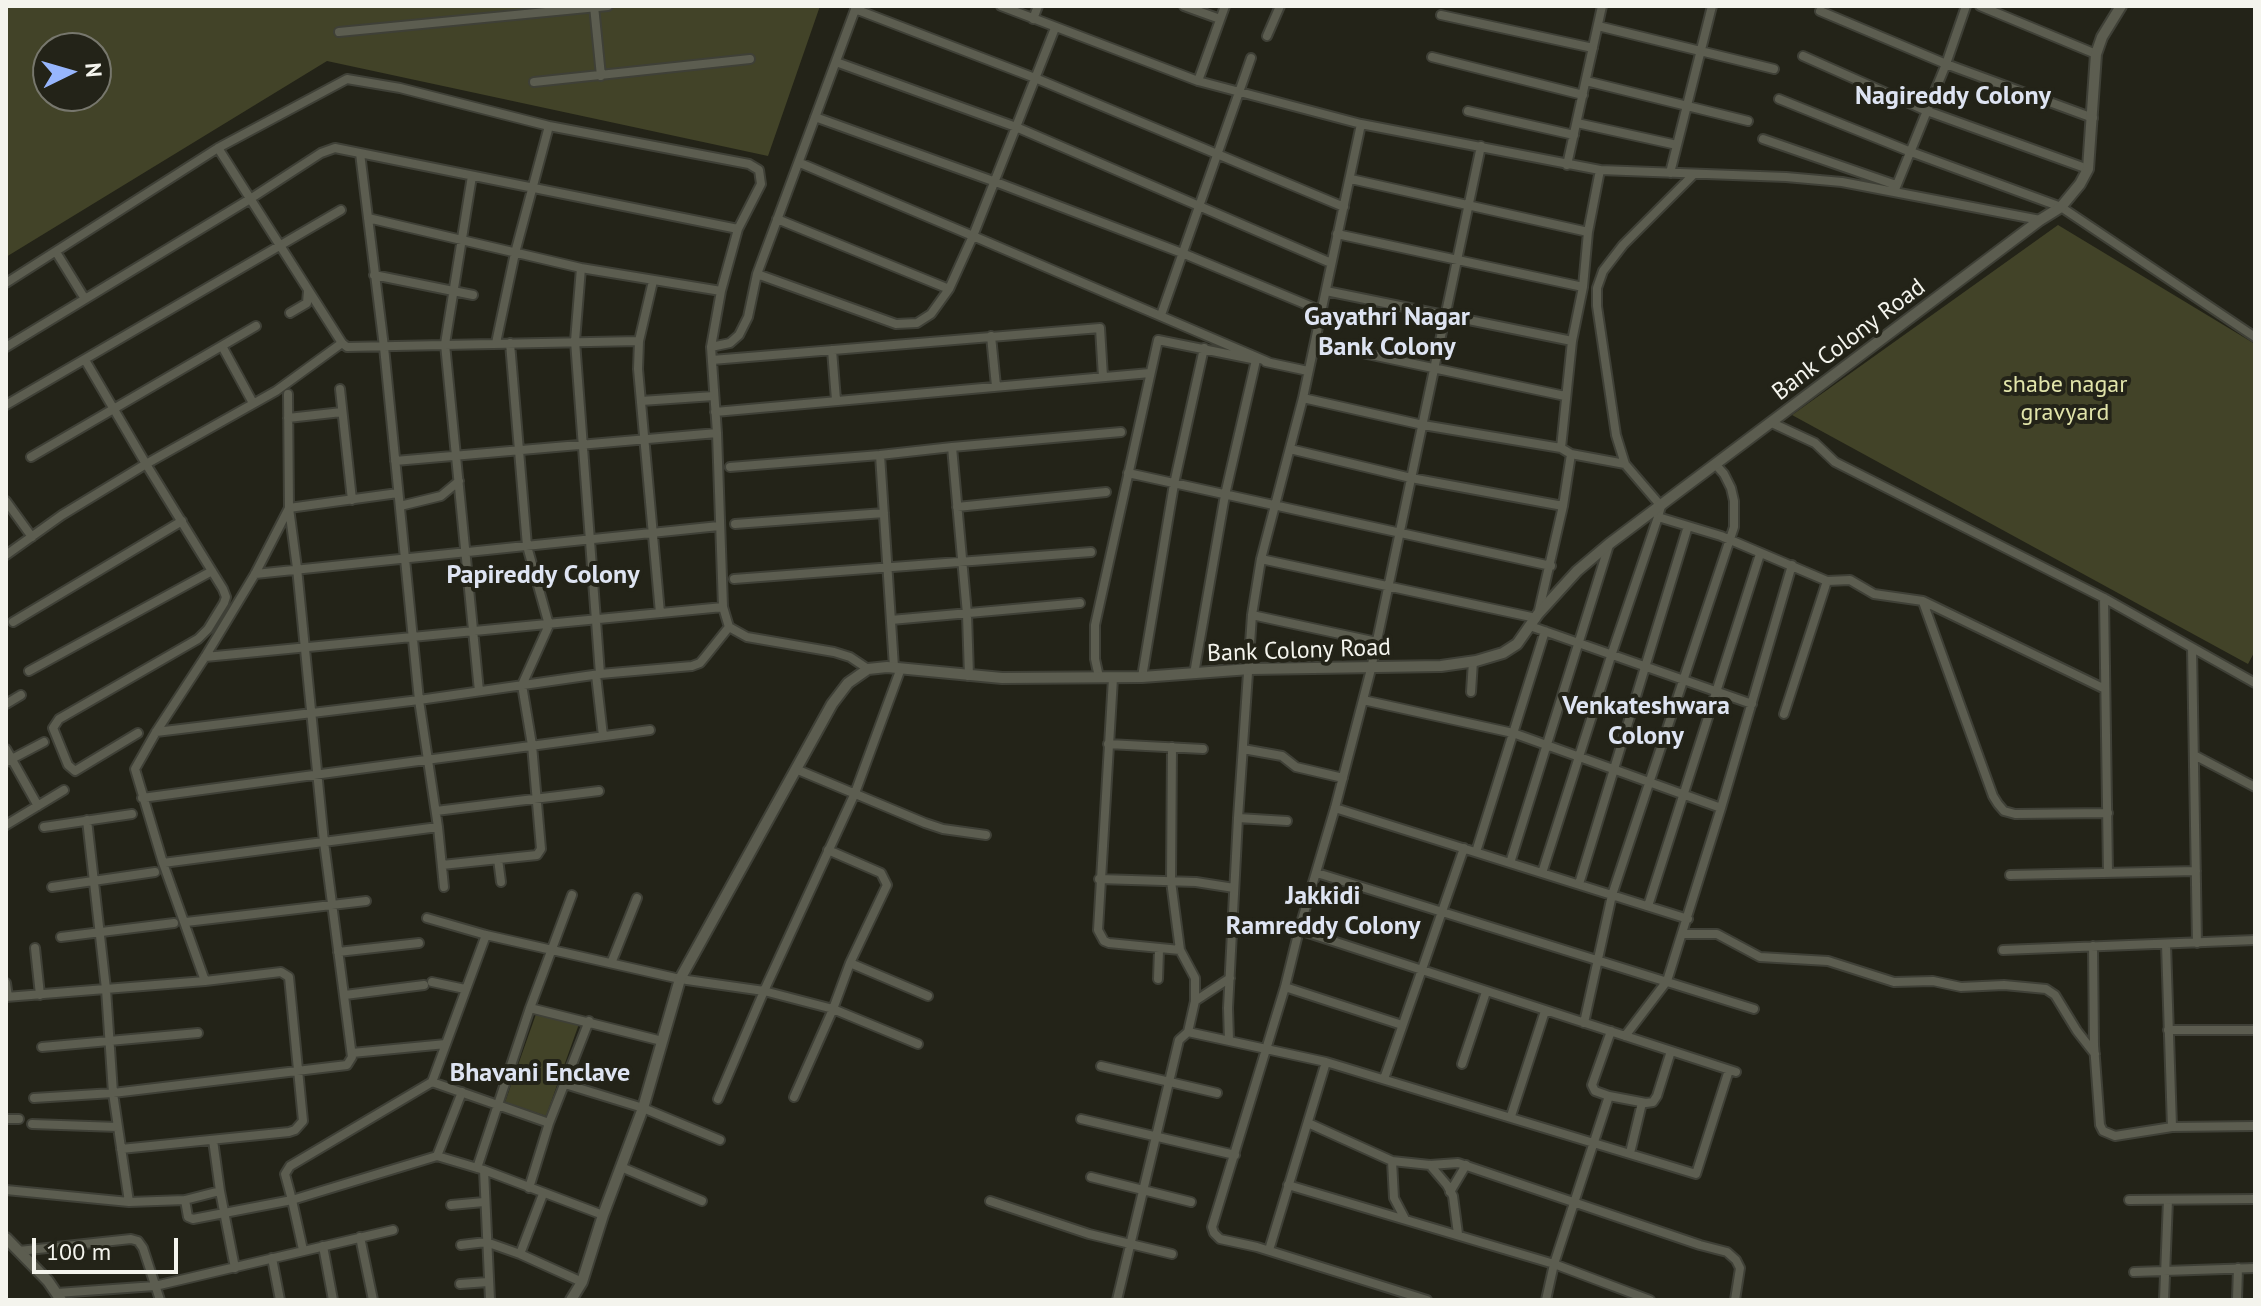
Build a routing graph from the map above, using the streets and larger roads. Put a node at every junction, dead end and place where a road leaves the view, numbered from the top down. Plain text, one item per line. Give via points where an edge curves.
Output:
1 (608, 6) edge
2 (1001, 6) edge
3 (1038, 6) edge
4 (1184, 6) edge
5 (1225, 6) edge
6 (1280, 6) edge
7 (1602, 6) edge
8 (1712, 6) edge
9 (1966, 6) edge
10 (1980, 6) edge
11 (2121, 6) edge
12 (594, 7) edge
13 (856, 8) edge
14 (522, 11) edge
15 (1820, 11) dead end
16 (1441, 15) dead end
17 (1033, 19) junction
18 (1220, 19) junction
19 (1598, 26) junction
20 (1055, 28) junction
21 (339, 32) dead end
22 (1267, 36) dead end
23 (1593, 48) junction
24 (1700, 51) junction
25 (2096, 54) junction
26 (1803, 56) dead end
27 (1432, 57) dead end
28 (1251, 58) dead end
29 (750, 59) dead end
30 (836, 62) junction
31 (1946, 64) junction
32 (1774, 69) dead end
33 (601, 76) junction
34 (1035, 78) junction
35 (1198, 81) junction
36 (1586, 81) junction
37 (534, 82) dead end
38 (1237, 93) junction
39 (1583, 95) junction
40 (1779, 99) dead end
41 (1686, 106) junction
42 (1468, 111) dead end
43 (1927, 111) junction
44 (815, 117) junction
45 (2093, 118) junction
46 (1748, 121) dead end
47 (1577, 123) junction
48 (1361, 124) junction
49 (549, 126) junction
50 (1016, 127) junction
51 (1574, 135) junction
52 (1763, 139) dead end
53 (1677, 145) junction
54 (1481, 146) junction
55 (218, 148) junction
56 (1911, 152) junction
57 (360, 153) junction
58 (1216, 156) junction
59 (800, 163) junction
60 (1567, 165) junction
61 (2088, 169) junction
62 (1600, 170) junction
63 (1670, 173) junction
64 (1694, 174) junction
65 (472, 176) junction
66 (1351, 179) junction
67 (993, 181) junction
68 (534, 186) junction
69 (1895, 188) junction
70 (250, 199) junction
71 (1199, 206) junction
72 (1468, 206) junction
73 (1344, 207) junction
74 (2061, 207) junction
75 (341, 210) dead end
76 (368, 218) junction
77 (777, 219) junction
78 (2040, 220) junction
79 (738, 229) junction
80 (1588, 232) junction
81 (1337, 234) junction
82 (973, 236) junction
83 (462, 240) junction
84 (281, 247) junction
85 (56, 252) junction
86 (515, 253) junction
87 (1182, 253) junction
88 (1457, 261) junction
89 (1331, 263) junction
90 (581, 268) junction
91 (757, 274) junction
92 (374, 275) junction
93 (653, 281) junction
94 (6, 283) edge
95 (1583, 287) junction
96 (949, 289) junction
97 (308, 290) junction
98 (453, 291) junction
99 (721, 291) junction
100 (1326, 291) junction
101 (473, 295) dead end
102 (85, 299) junction
103 (1322, 311) junction
104 (290, 313) dead end
105 (1161, 315) junction
106 (1445, 316) junction
107 (256, 326) dead end
108 (991, 336) junction
109 (2255, 337) edge
110 (575, 341) junction
111 (639, 341) junction
112 (1572, 341) junction
113 (342, 343) junction
114 (496, 343) junction
115 (510, 343) junction
116 (1315, 343) junction
117 (445, 344) junction
118 (222, 346) junction
119 (6, 347) edge
120 (384, 347) junction
121 (711, 347) junction
122 (1204, 348) junction
123 (832, 350) junction
124 (85, 360) junction
125 (712, 360) junction
126 (1256, 360) junction
127 (1268, 362) junction
128 (1434, 369) junction
129 (1308, 371) junction
130 (1150, 373) junction
131 (1103, 377) junction
132 (996, 386) junction
133 (340, 389) dead end
134 (288, 394) dead end
135 (714, 396) junction
136 (1565, 396) junction
137 (1303, 398) junction
138 (836, 400) junction
139 (641, 401) junction
140 (253, 403) junction
141 (6, 405) edge
142 (114, 409) junction
143 (342, 412) junction
144 (715, 412) junction
145 (288, 418) junction
146 (1772, 423) junction
147 (1423, 425) junction
148 (1121, 432) dead end
149 (717, 433) junction
150 (644, 440) junction
151 (583, 445) junction
152 (952, 447) junction
153 (1561, 448) junction
154 (1290, 449) junction
155 (519, 450) junction
156 (1571, 454) junction
157 (456, 455) junction
158 (880, 455) junction
159 (31, 457) dead end
160 (395, 461) junction
161 (146, 464) junction
162 (1625, 464) junction
163 (1716, 465) junction
164 (730, 467) dead end
165 (1128, 473) junction
166 (1411, 478) junction
167 (459, 481) junction
168 (1174, 484) junction
169 (1106, 492) dead end
170 (398, 493) junction
171 (1225, 495) junction
172 (352, 500) junction
173 (6, 501) edge
174 (400, 506) junction
175 (1273, 506) junction
176 (1563, 506) junction
177 (957, 507) junction
178 (289, 508) junction
179 (1660, 512) junction
180 (884, 513) junction
181 (182, 521) junction
182 (735, 524) dead end
183 (719, 526) junction
184 (1688, 526) junction
185 (653, 533) junction
186 (1400, 533) junction
187 (32, 537) junction
188 (1729, 539) junction
189 (590, 540) junction
190 (1609, 544) junction
191 (527, 546) junction
192 (465, 552) junction
193 (1091, 552) dead end
194 (1760, 554) junction
195 (6, 555) edge
196 (404, 558) junction
197 (1261, 559) junction
198 (962, 560) junction
199 (1792, 565) junction
200 (888, 566) junction
201 (1551, 566) junction
202 (297, 568) junction
203 (212, 571) junction
204 (255, 574) junction
205 (734, 579) dead end
206 (1827, 581) junction
207 (1389, 587) junction
208 (2104, 598) junction
209 (1923, 601) junction
210 (1080, 603) dead end
211 (723, 607) junction
212 (660, 613) junction
213 (967, 614) junction
214 (1252, 615) junction
215 (1535, 619) junction
216 (595, 620) junction
217 (891, 620) junction
218 (13, 622) dead end
219 (549, 625) junction
220 (729, 627) junction
221 (473, 630) junction
222 (1545, 631) junction
223 (412, 636) junction
224 (1377, 642) junction
225 (1579, 643) junction
226 (304, 647) junction
227 (2192, 648) junction
228 (1612, 653) junction
229 (205, 657) junction
230 (1473, 661) junction
231 (1647, 666) junction
232 (898, 667) junction
233 (868, 669) junction
234 (1250, 669) junction
235 (1371, 669) junction
236 (29, 671) dead end
237 (598, 674) junction
238 (1194, 674) junction
239 (969, 676) junction
240 (1099, 677) junction
241 (1142, 677) junction
242 (1113, 678) junction
243 (1682, 678) junction
244 (2255, 683) edge
245 (522, 685) junction
246 (2105, 689) junction
247 (479, 691) junction
248 (1717, 691) junction
249 (1471, 692) dead end
250 (21, 695) dead end
251 (419, 700) junction
252 (1363, 700) junction
253 (6, 704) edge
254 (1752, 704) junction
255 (311, 711) junction
256 (1784, 714) dead end
257 (650, 730) dead end
258 (156, 732) junction
259 (138, 733) dead end
260 (1513, 733) junction
261 (603, 736) junction
262 (44, 742) dead end
263 (1108, 744) junction
264 (532, 745) junction
265 (1547, 745) junction
266 (1172, 747) junction
267 (6, 749) edge
268 (1203, 749) dead end
269 (1243, 749) junction
270 (2194, 755) junction
271 (1580, 757) junction
272 (428, 758) junction
273 (9, 760) edge
274 (798, 770) junction
275 (1615, 770) junction
276 (318, 774) junction
277 (1343, 778) junction
278 (1649, 782) junction
279 (2255, 787) edge
280 (64, 790) dead end
281 (599, 791) dead end
282 (855, 793) junction
283 (1684, 794) junction
284 (142, 798) junction
285 (536, 799) junction
286 (38, 806) junction
287 (1335, 808) junction
288 (1721, 808) junction
289 (436, 811) junction
290 (2108, 813) junction
291 (132, 814) dead end
292 (1238, 818) junction
293 (87, 820) junction
294 (1287, 821) dead end
295 (6, 825) edge
296 (44, 827) dead end
297 (438, 827) junction
298 (986, 835) dead end
299 (324, 842) junction
300 (1464, 848) junction
301 (828, 850) junction
302 (1476, 852) junction
303 (498, 859) junction
304 (163, 863) junction
305 (1510, 863) junction
306 (442, 865) junction
307 (2196, 871) junction
308 (155, 872) dead end
309 (1317, 873) junction
310 (1542, 873) junction
311 (2108, 873) junction
312 (2010, 875) dead end
313 (1099, 879) junction
314 (94, 881) junction
315 (1171, 881) junction
316 (501, 882) dead end
317 (1579, 884) junction
318 (52, 887) dead end
319 (444, 887) dead end
320 (1234, 888) junction
321 (572, 895) dead end
322 (1612, 895) junction
323 (637, 898) dead end
324 (366, 901) dead end
325 (332, 906) junction
326 (1648, 906) junction
327 (1442, 911) junction
328 (427, 918) dead end
329 (1688, 919) junction
330 (186, 922) junction
331 (174, 923) dead end
332 (1299, 930) junction
333 (99, 932) junction
334 (1683, 934) junction
335 (486, 935) junction
336 (61, 937) dead end
337 (2255, 940) edge
338 (419, 943) dead end
339 (2197, 943) junction
340 (2166, 944) junction
341 (2093, 946) junction
342 (35, 948) dead end
343 (551, 949) junction
344 (1159, 950) junction
345 (1180, 950) junction
346 (2003, 950) dead end
347 (338, 952) junction
348 (1597, 959) junction
349 (612, 961) junction
350 (850, 963) junction
351 (1420, 971) junction
352 (1230, 978) junction
353 (680, 979) junction
354 (1158, 979) dead end
355 (205, 981) junction
356 (1667, 981) junction
357 (6, 983) edge
358 (1285, 987) junction
359 (106, 989) junction
360 (465, 989) junction
361 (764, 991) junction
362 (1486, 992) junction
363 (40, 995) junction
364 (345, 995) junction
365 (928, 996) dead end
366 (7, 997) edge
367 (1195, 1001) junction
368 (530, 1008) junction
369 (833, 1009) junction
370 (1754, 1009) dead end
371 (1545, 1011) junction
372 (589, 1021) junction
373 (1584, 1023) junction
374 (1402, 1025) junction
375 (2168, 1030) junction
376 (2255, 1030) edge
377 (1611, 1031) junction
378 (1188, 1032) junction
379 (198, 1033) dead end
380 (1625, 1036) junction
381 (1229, 1040) junction
382 (110, 1041) junction
383 (662, 1041) junction
384 (446, 1044) junction
385 (918, 1044) dead end
386 (42, 1047) dead end
387 (1266, 1049) junction
388 (1671, 1051) junction
389 (352, 1053) junction
390 (2095, 1054) junction
391 (1326, 1062) junction
392 (1462, 1064) dead end
393 (1101, 1066) dead end
394 (297, 1070) junction
395 (1384, 1079) junction
396 (432, 1082) junction
397 (1171, 1082) junction
398 (565, 1084) junction
399 (462, 1092) junction
400 (113, 1093) junction
401 (1217, 1093) dead end
402 (1609, 1096) junction
403 (794, 1097) dead end
404 (34, 1098) dead end
405 (718, 1099) dead end
406 (1642, 1103) junction
407 (497, 1105) junction
408 (643, 1108) junction
409 (1511, 1116) junction
410 (6, 1119) edge
411 (19, 1119) dead end
412 (1081, 1119) dead end
413 (549, 1123) junction
414 (1308, 1123) junction
415 (32, 1124) dead end
416 (2255, 1126) edge
417 (118, 1127) junction
418 (2172, 1127) junction
419 (1158, 1136) junction
420 (213, 1140) junction
421 (720, 1140) dead end
422 (1595, 1143) junction
423 (121, 1149) junction
424 (1630, 1153) junction
425 (1235, 1155) junction
426 (437, 1156) junction
427 (1392, 1161) junction
428 (1430, 1165) junction
429 (1466, 1165) junction
430 (621, 1167) junction
431 (481, 1169) junction
432 (1091, 1177) dead end
433 (1288, 1185) junction
434 (529, 1188) junction
435 (6, 1190) edge
436 (220, 1191) junction
437 (1145, 1191) junction
438 (1450, 1192) junction
439 (543, 1194) junction
440 (2255, 1199) edge
441 (185, 1200) junction
442 (292, 1200) junction
443 (2129, 1200) dead end
444 (2168, 1200) junction
445 (702, 1201) dead end
446 (990, 1201) dead end
447 (129, 1202) junction
448 (484, 1202) junction
449 (1191, 1202) dead end
450 (1574, 1202) junction
451 (451, 1205) dead end
452 (224, 1214) junction
453 (603, 1215) junction
454 (1405, 1219) junction
455 (393, 1230) dead end
456 (1458, 1234) junction
457 (360, 1237) junction
458 (6, 1238) edge
459 (486, 1242) junction
460 (1131, 1243) junction
461 (461, 1245) dead end
462 (323, 1246) junction
463 (303, 1250) junction
464 (1269, 1250) junction
465 (19, 1251) junction
466 (520, 1254) junction
467 (1172, 1254) dead end
468 (272, 1258) junction
469 (1554, 1264) junction
470 (235, 1268) junction
471 (2238, 1268) junction
472 (2255, 1268) edge
473 (2165, 1271) junction
474 (2134, 1272) dead end
475 (488, 1282) junction
476 (582, 1282) junction
477 (460, 1284) dead end
478 (155, 1286) junction
479 (59, 1297) edge
480 (160, 1300) edge
481 (280, 1300) edge
482 (333, 1300) edge
483 (373, 1300) edge
484 (490, 1300) edge
485 (571, 1300) edge
486 (1117, 1300) edge
487 (1427, 1300) edge
488 (1546, 1300) edge
489 (1650, 1300) edge
490 (1735, 1300) edge
491 (2164, 1300) edge
492 (2237, 1300) edge

1 - 12 street
2 - 17 street
3 - 17 street
4 - 18 street
5 - 18 street
6 - 22 street
7 - 19 street
8 - 24 street
9 - 31 street
10 - 25 street
11 - 25 street, Bank Colony Road
12 - 14 street
12 - 33 street
13 - 30 street
13 - 34 street
14 - 21 street
15 - 31 street
16 - 23 street
17 - 20 street
18 - 35 street
19 - 23 street
19 - 24 street
20 - 34 street
20 - 35 street
23 - 36 street
24 - 32 street
24 - 41 street
25 - 45 street, Bank Colony Road
26 - 43 street
27 - 39 street
28 - 38 street
29 - 33 street
30 - 44 street
30 - 50 street
31 - 43 street
31 - 45 street
33 - 37 street
34 - 50 street
34 - 58 street
35 - 38 street
36 - 39 street
36 - 41 street
38 - 48 street
38 - 58 street
39 - 47 street
40 - 56 street
41 - 46 street
41 - 53 street
42 - 51 street
43 - 56 street
43 - 61 street
44 - 59 street
44 - 67 street
45 - 61 street, Bank Colony Road
47 - 51 street
47 - 53 street
48 - 54 street
48 - 66 street
49 - 55 street via 347,79
49 - 68 street
49 - 79 street via 749,164 759,170 761,184
50 - 67 street
50 - 71 street
51 - 60 street
52 - 69 street
53 - 63 street
54 - 60 street
54 - 72 street
55 - 70 street
55 - 85 street
56 - 69 street
56 - 74 street
57 - 65 street
57 - 70 street via 335,148 321,153
57 - 76 street
58 - 71 street
58 - 73 street
59 - 77 street
59 - 82 street
60 - 62 street
61 - 74 street, Bank Colony Road
62 - 63 street
62 - 80 street
63 - 64 street
64 - 69 street
64 - 162 street via 1623,245 1597,288 1607,386
65 - 68 street
65 - 83 street
66 - 72 street
66 - 73 street
67 - 82 street
67 - 87 street
68 - 79 street
68 - 86 street
69 - 78 street
70 - 84 street
70 - 102 street
71 - 87 street
71 - 89 street
72 - 80 street
72 - 88 street
73 - 81 street
74 - 78 street, Bank Colony Road
74 - 109 street
75 - 84 street
76 - 83 street
76 - 92 street
77 - 91 street
77 - 96 street
78 - 146 street, Bank Colony Road
79 - 99 street
80 - 95 street
81 - 88 street
81 - 89 street
82 - 96 street
82 - 105 street
83 - 86 street
83 - 98 street
84 - 97 street
84 - 124 street
85 - 94 street
85 - 102 street
86 - 90 street
86 - 114 street
87 - 103 street
87 - 105 street
88 - 95 street
88 - 106 street
89 - 100 street
90 - 93 street
90 - 110 street
91 - 96 street via 896,324 917,323 931,314
91 - 121 street via 739,335
92 - 98 street
92 - 120 street
93 - 99 street
93 - 111 street
95 - 112 street
97 - 104 street via 307,303
97 - 113 street
98 - 101 street
98 - 117 street
99 - 121 street
100 - 103 street
100 - 106 street
102 - 119 street
103 - 116 street
105 - 127 street
106 - 112 street
106 - 128 street
107 - 118 street
108 - 123 street
108 - 131 street via 1100,328
108 - 132 street
110 - 111 street
110 - 115 street
110 - 151 street
111 - 139 street
112 - 136 street
113 - 120 street
113 - 140 street
114 - 115 street
114 - 117 street
115 - 155 street
116 - 128 street
116 - 129 street
117 - 120 street
117 - 157 street
118 - 140 street
118 - 142 street
120 - 160 street
121 - 125 street
122 - 126 street
122 - 130 street via 1158,340
122 - 168 street
123 - 125 street
123 - 138 street
124 - 141 street
124 - 142 street
125 - 135 street
126 - 127 street
126 - 171 street
127 - 129 street
128 - 136 street
128 - 147 street
129 - 137 street
130 - 131 street
130 - 165 street
131 - 132 street
132 - 138 street
133 - 143 street
134 - 145 street
135 - 139 street
135 - 144 street
136 - 153 street
137 - 147 street
137 - 154 street
138 - 144 street
139 - 150 street
140 - 161 street
142 - 159 street
142 - 161 street
143 - 145 street
143 - 172 street
144 - 149 street
145 - 178 street
146 - 163 street, Bank Colony Road
146 - 208 street via 1815,443 1835,462
147 - 153 street
147 - 166 street
148 - 152 street
149 - 150 street
149 - 183 street
150 - 151 street
150 - 185 street
151 - 155 street
151 - 189 street
152 - 158 street
152 - 177 street
153 - 156 street
154 - 166 street
154 - 175 street
155 - 157 street
155 - 191 street
156 - 162 street
156 - 176 street
157 - 160 street
157 - 167 street
158 - 164 street
158 - 180 street
160 - 170 street
161 - 181 street
161 - 187 street
162 - 179 street
163 - 179 street, Bank Colony Road
163 - 188 street via 1734,501
165 - 168 street
165 - 240 street via 1095,625
166 - 176 street
166 - 186 street
167 - 174 street via 441,496
167 - 192 street
168 - 171 street
168 - 241 street
169 - 177 street
170 - 172 street
170 - 174 street
171 - 175 street
171 - 238 street
172 - 178 street
173 - 187 street
174 - 196 street
175 - 186 street
175 - 197 street
176 - 201 street
177 - 198 street
178 - 202 street
178 - 204 street
179 - 184 street
179 - 190 street, Bank Colony Road
179 - 228 street
180 - 182 street
180 - 200 street
181 - 203 street
181 - 218 street
183 - 185 street
183 - 211 street
184 - 188 street
184 - 231 street
185 - 189 street
185 - 212 street
186 - 201 street
186 - 207 street
187 - 195 street
188 - 194 street
188 - 243 street
189 - 191 street
189 - 216 street
190 - 215 street, Bank Colony Road
190 - 225 street
191 - 192 street
191 - 219 street
192 - 196 street
192 - 221 street
193 - 198 street
194 - 199 street
194 - 248 street
196 - 202 street
196 - 223 street
197 - 207 street
197 - 214 street
198 - 200 street
198 - 213 street
199 - 206 street
199 - 254 street
200 - 205 street
200 - 217 street
201 - 215 street
202 - 204 street
202 - 226 street
203 - 236 street
203 - 259 street via 226,597 203,634 59,719 53,728 75,771
204 - 229 street
206 - 209 street via 1850,580 1880,596
206 - 256 street
207 - 215 street
207 - 224 street
208 - 227 street
208 - 246 street
209 - 246 street
209 - 290 street via 1988,781 2004,811
210 - 213 street
211 - 212 street
211 - 220 street
212 - 216 street
213 - 217 street
213 - 239 street
214 - 224 street
214 - 234 street
215 - 222 street
215 - 230 street, Bank Colony Road via 1512,647
216 - 219 street
216 - 237 street
217 - 232 street
219 - 221 street
219 - 245 street
220 - 233 street via 747,637 850,657
220 - 237 street via 700,663
221 - 223 street
221 - 247 street
222 - 225 street
222 - 260 street
223 - 226 street
223 - 251 street
224 - 235 street
225 - 228 street
225 - 265 street
226 - 229 street
226 - 255 street
227 - 244 street
227 - 270 street
228 - 231 street
228 - 271 street
229 - 258 street
230 - 235 street, Bank Colony Road
230 - 249 street
231 - 243 street
231 - 275 street
232 - 233 street, Bank Colony Road
232 - 239 street, Bank Colony Road
232 - 282 street
233 - 274 street via 832,704
234 - 235 street, Bank Colony Road
234 - 238 street, Bank Colony Road
234 - 269 street
235 - 252 street
237 - 245 street
237 - 261 street
238 - 241 street, Bank Colony Road
239 - 240 street, Bank Colony Road
240 - 242 street, Bank Colony Road
241 - 242 street, Bank Colony Road
242 - 263 street
243 - 248 street
243 - 278 street
245 - 247 street
245 - 264 street
246 - 290 street
247 - 251 street
248 - 254 street
248 - 283 street
250 - 253 street
251 - 255 street
251 - 272 street
252 - 260 street
252 - 277 street
254 - 288 street
255 - 258 street
255 - 276 street
257 - 261 street
258 - 284 street via 135,769
260 - 265 street
260 - 302 street
261 - 264 street
262 - 273 street
263 - 266 street
263 - 313 street
264 - 272 street
264 - 285 street
265 - 271 street
265 - 305 street
266 - 268 street
266 - 315 street
267 - 273 street
269 - 277 street via 1282,756 1296,767
269 - 292 street
270 - 279 street
270 - 307 street
271 - 275 street
271 - 310 street
272 - 276 street
272 - 289 street
273 - 286 street
274 - 282 street
274 - 353 street
275 - 278 street
275 - 317 street
276 - 284 street
276 - 299 street
277 - 287 street
278 - 283 street
278 - 322 street
280 - 286 street
281 - 285 street
282 - 298 street via 943,829
282 - 301 street
283 - 288 street
283 - 326 street
284 - 304 street
285 - 289 street
285 - 303 street via 539,853
286 - 295 street
287 - 300 street
287 - 309 street
288 - 329 street
289 - 297 street
290 - 311 street
291 - 293 street
292 - 294 street
292 - 320 street
293 - 296 street
293 - 314 street
297 - 299 street
297 - 306 street
299 - 304 street
299 - 325 street
300 - 302 street
300 - 327 street
301 - 350 street via 881,873 887,885
301 - 361 street
302 - 305 street
303 - 306 street
303 - 316 street
304 - 330 street
305 - 310 street
306 - 319 street
307 - 311 street
307 - 339 street
308 - 314 street
309 - 327 street
309 - 332 street
310 - 317 street
311 - 312 street
313 - 315 street
313 - 344 street via 1098,930 1104,941
314 - 318 street
314 - 333 street
315 - 320 street
315 - 345 street
317 - 322 street
320 - 352 street
321 - 343 street
322 - 326 street
322 - 348 street
323 - 349 street
324 - 325 street
325 - 330 street
325 - 347 street
326 - 329 street
327 - 348 street
327 - 351 street
328 - 335 street
329 - 334 street
330 - 355 street
331 - 333 street
332 - 351 street
332 - 358 street
333 - 336 street
333 - 359 street
334 - 356 street
334 - 390 street via 1717,934 1760,957 1828,961 1894,982 2046,989
335 - 343 street
335 - 360 street
337 - 339 street
338 - 347 street
339 - 340 street
340 - 341 street
340 - 375 street
341 - 346 street
341 - 390 street
342 - 363 street
343 - 349 street
343 - 368 street
344 - 345 street
344 - 354 street
345 - 367 street via 1195,978
347 - 364 street
348 - 356 street
348 - 373 street
349 - 353 street
350 - 365 street
350 - 369 street
351 - 362 street
351 - 374 street
352 - 367 street
352 - 381 street
353 - 361 street
353 - 383 street
355 - 359 street
355 - 394 street via 281,972 289,977
356 - 370 street
356 - 380 street
357 - 366 street
358 - 374 street
358 - 387 street
359 - 363 street
359 - 382 street
360 - 364 street via 428,983
360 - 384 street
361 - 369 street
361 - 405 street
362 - 371 street
362 - 392 street
363 - 366 street
364 - 389 street
367 - 378 street
368 - 372 street
368 - 407 street
369 - 385 street
369 - 403 street
371 - 373 street
371 - 409 street
372 - 383 street
372 - 398 street
373 - 377 street
374 - 395 street
375 - 376 street
375 - 418 street
377 - 380 street
377 - 402 street via 1592,1085
378 - 381 street
378 - 397 street via 1179,1040
379 - 382 street
380 - 388 street
381 - 387 street
382 - 386 street
382 - 400 street
383 - 408 street
384 - 389 street
384 - 396 street
387 - 391 street
387 - 425 street
388 - 406 street via 1657,1096
388 - 424 street via 1732,1071 1696,1174
389 - 394 street via 347,1065
390 - 418 street via 2103,1131 2115,1136
391 - 395 street
391 - 414 street
393 - 397 street
394 - 400 street
394 - 420 street via 303,1121 295,1130
395 - 409 street
396 - 399 street
396 - 442 street via 290,1166 285,1174
397 - 401 street
397 - 419 street
398 - 408 street
398 - 413 street
399 - 407 street
399 - 426 street
400 - 404 street
400 - 417 street
402 - 406 street
402 - 422 street
406 - 424 street
407 - 413 street
407 - 431 street
408 - 421 street
408 - 430 street
409 - 422 street
410 - 411 street
412 - 419 street
413 - 434 street
414 - 427 street
414 - 433 street
415 - 417 street
416 - 418 street
417 - 423 street
419 - 425 street
419 - 437 street
420 - 423 street
420 - 436 street
422 - 424 street
422 - 450 street
423 - 447 street
425 - 464 street via 1213,1221 1214,1233
426 - 431 street
426 - 442 street
427 - 428 street
427 - 454 street via 1394,1198
428 - 429 street
428 - 438 street
429 - 438 street
429 - 450 street
430 - 445 street
430 - 453 street
431 - 434 street
431 - 448 street
432 - 437 street
433 - 454 street
433 - 464 street
434 - 439 street
435 - 447 street
436 - 441 street
436 - 452 street
437 - 449 street
437 - 460 street
438 - 456 street
439 - 453 street
439 - 466 street
440 - 444 street
441 - 447 street
441 - 452 street via 188,1217
442 - 452 street
442 - 463 street
443 - 444 street
444 - 473 street
446 - 460 street
448 - 451 street
448 - 459 street
450 - 469 street
450 - 490 street via 1727,1252 1740,1268
452 - 470 street
453 - 476 street
454 - 456 street
455 - 457 street
456 - 469 street
457 - 462 street
457 - 483 street
458 - 465 street
459 - 461 street
459 - 466 street
459 - 475 street
460 - 467 street
460 - 486 street
462 - 463 street
462 - 482 street
463 - 468 street
464 - 487 street
465 - 478 street via 131,1239 143,1248
465 - 479 street
466 - 476 street
468 - 470 street
468 - 481 street
469 - 488 street
469 - 489 street
470 - 478 street
471 - 472 street
471 - 473 street
471 - 492 street
473 - 474 street
473 - 491 street
475 - 477 street
475 - 484 street
476 - 485 street
478 - 479 street
478 - 480 street

